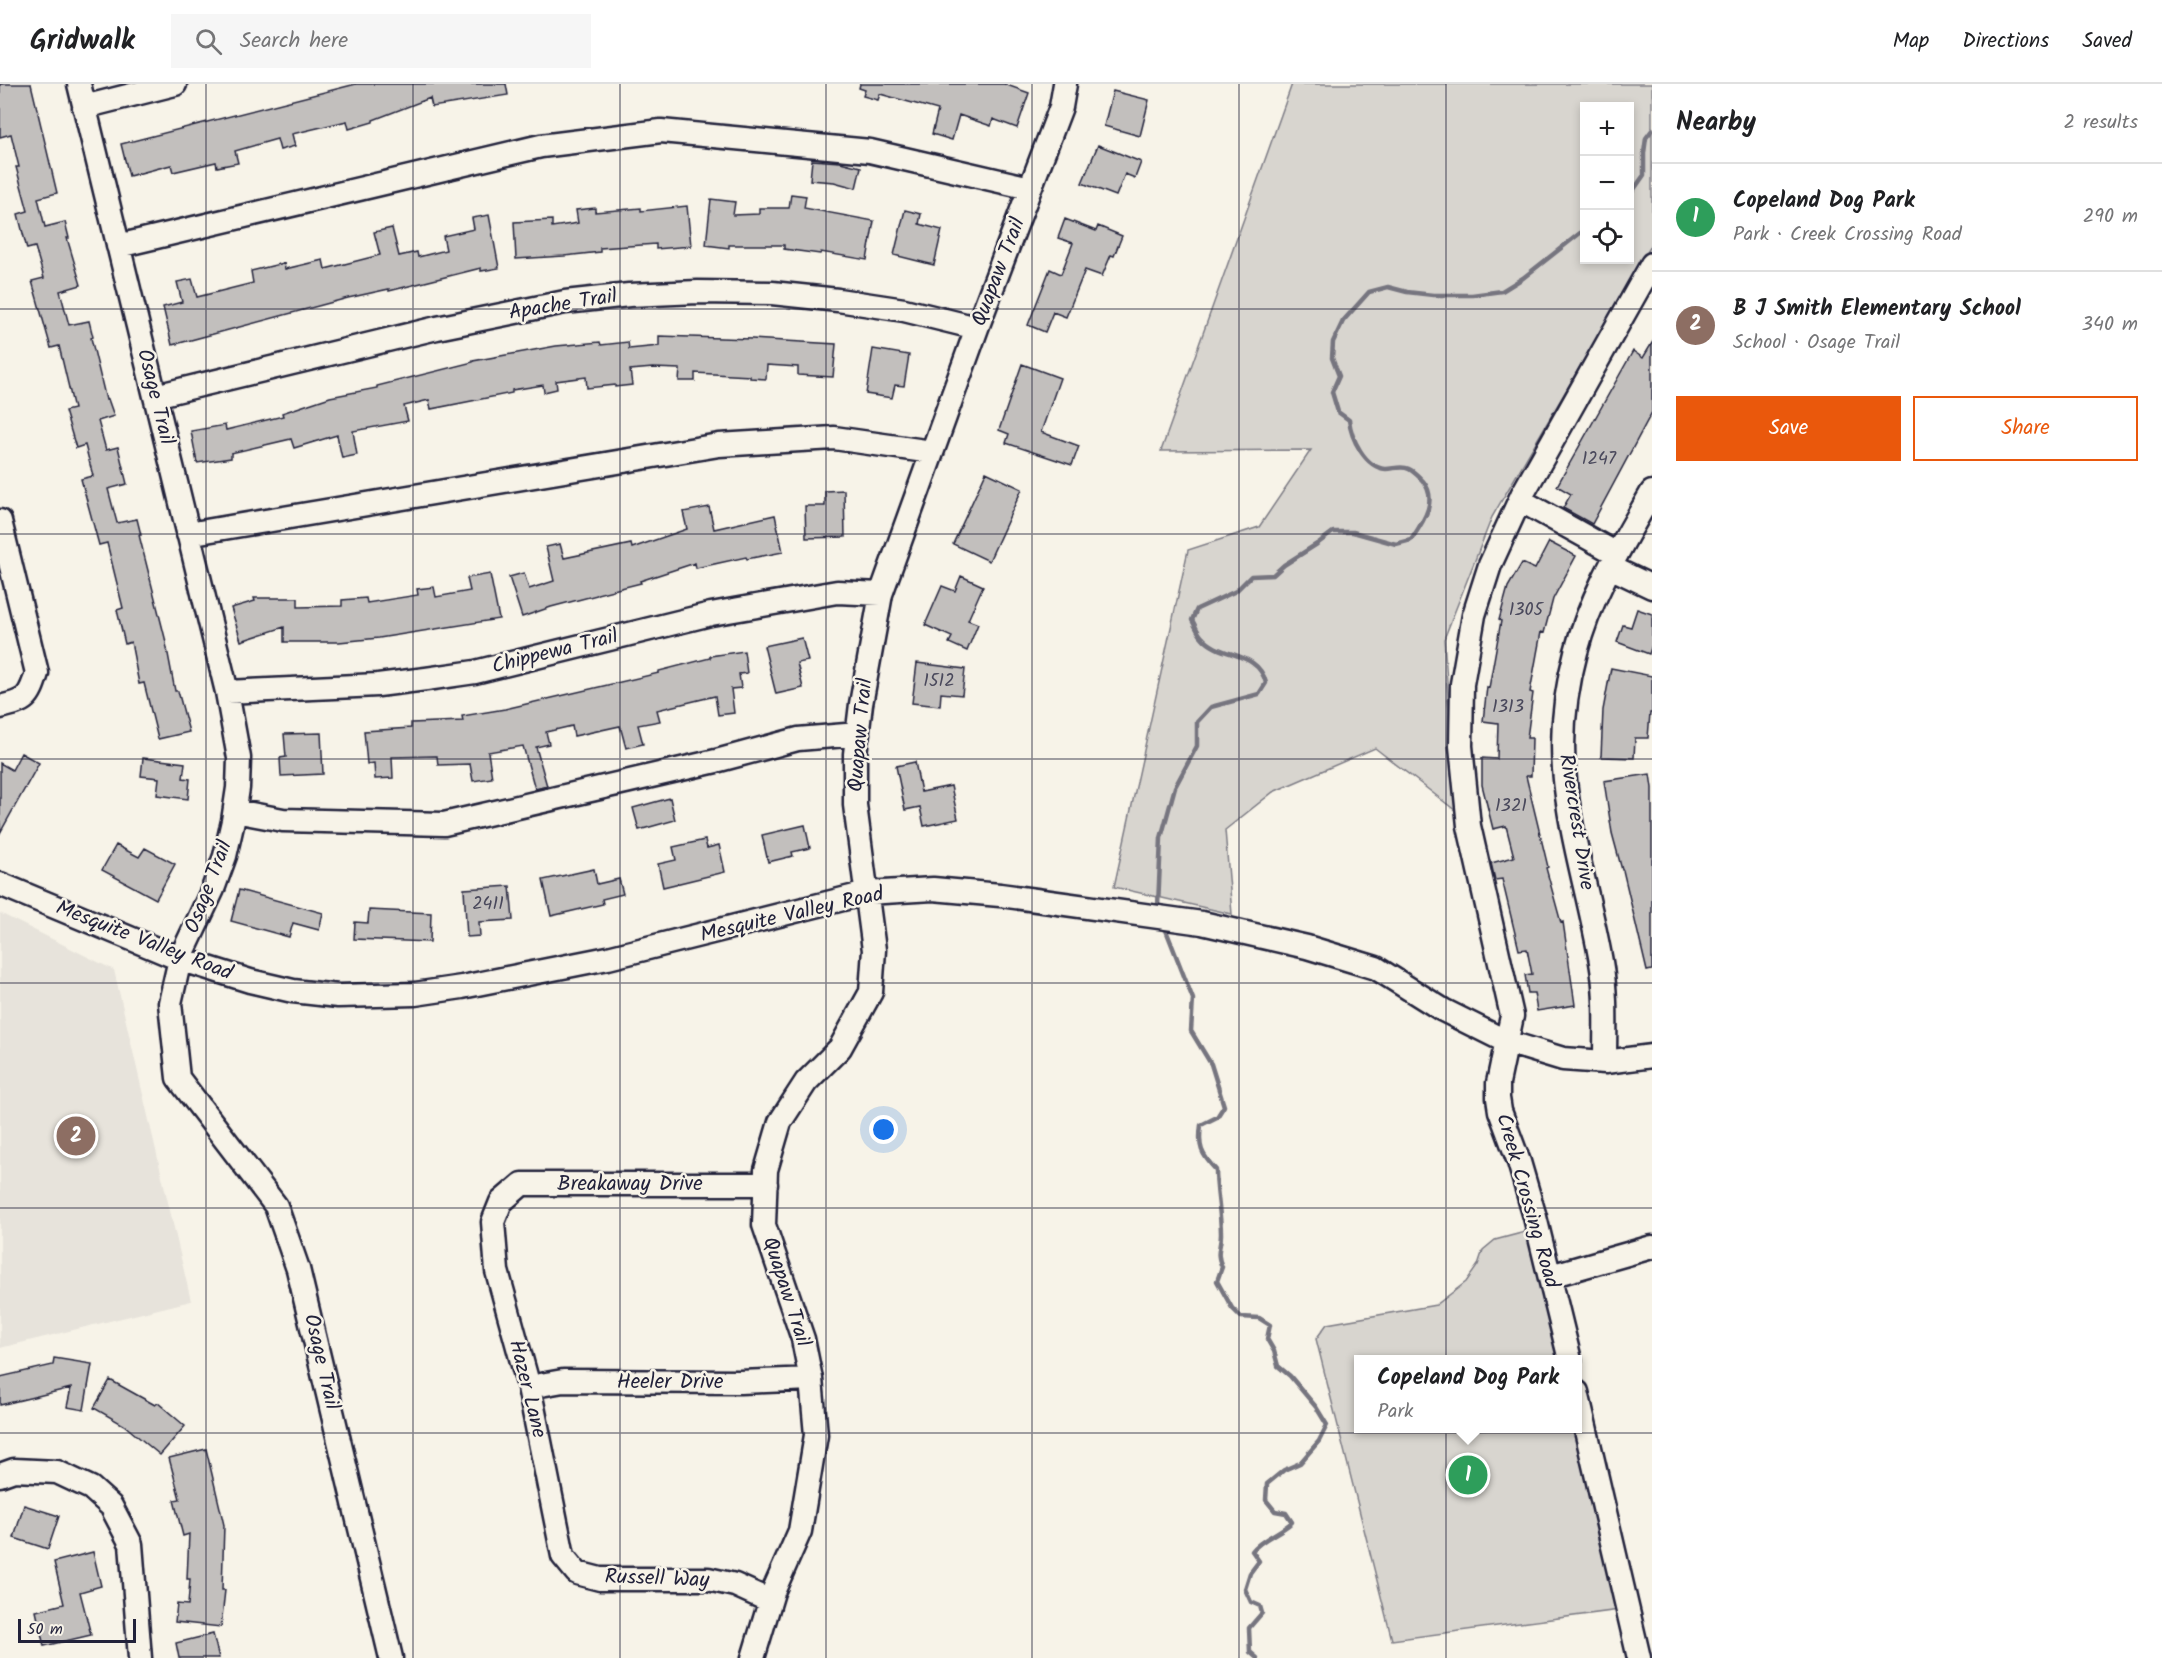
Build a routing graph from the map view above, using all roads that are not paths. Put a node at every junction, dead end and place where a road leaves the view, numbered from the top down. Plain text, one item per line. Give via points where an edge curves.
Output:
1 (79, 84) edge
2 (175, 84) edge
3 (1065, 84) edge
4 (84, 107) junction
5 (1030, 189) junction
6 (118, 246) junction
7 (1652, 264) edge
8 (977, 328) junction
9 (155, 396) junction
10 (932, 452) junction
11 (1652, 492) edge
12 (1520, 500) junction
13 (0, 521) edge
14 (188, 534) junction
15 (1614, 560) junction
16 (6, 573) edge
17 (1652, 587) edge
18 (881, 594) junction
19 (227, 692) junction
20 (0, 707) edge
21 (858, 734) junction
22 (234, 811) junction
23 (2, 890) edge
24 (867, 893) junction
25 (180, 959) junction
26 (1507, 1042) junction
27 (1652, 1056) edge
28 (1605, 1062) junction
29 (766, 1184) junction
30 (501, 1202) joint
31 (1652, 1247) edge
32 (1550, 1276) junction
33 (1569, 1355) edge
34 (811, 1379) junction
35 (529, 1387) junction
36 (1582, 1409) edge
37 (0, 1475) edge
38 (577, 1573) joint
39 (770, 1601) junction
40 (140, 1658) edge
41 (392, 1658) edge
42 (753, 1658) edge
43 (1639, 1658) edge

1 - 4 street, Osage Trail
2 - 4 street
3 - 5 street, Quapaw Trail via 1061,107
4 - 6 street, Osage Trail
5 - 6 street via 870,152 661,131 541,146
5 - 8 street, Quapaw Trail
6 - 9 street, Osage Trail
7 - 12 street, Creek Crossing Road
8 - 9 street, Apache Trail via 904,310 783,294 629,295 566,302 437,328
8 - 10 street, Quapaw Trail
9 - 14 street, Osage Trail
10 - 14 street via 834,438 719,446
10 - 18 street, Quapaw Trail
11 - 15 street, Rivercrest Drive
12 - 15 street
12 - 26 street, Creek Crossing Road via 1490,565 1474,615 1462,684 1461,746 1469,826 1512,1016
13 - 16 street
14 - 19 street, Osage Trail
15 - 17 street
15 - 28 street, Rivercrest Drive via 1598,590 1576,652 1565,713 1564,769 1601,963 1606,1006
16 - 20 street via 37,673 32,689 20,703
18 - 19 street, Chippewa Trail via 837,592 711,614 475,672 426,680
18 - 21 street, Quapaw Trail
19 - 22 street, Osage Trail via 239,758
21 - 22 street via 798,739 444,824 283,820
21 - 24 street, Quapaw Trail via 855,804
22 - 25 street, Osage Trail via 225,856 213,889
23 - 25 street, Mesquite Valley Road
24 - 25 street, Mesquite Valley Road via 608,958 415,994 338,996 293,991
24 - 26 street, Mesquite Valley Road via 933,889 1000,894 1202,923 1307,947 1376,968 1443,1010
24 - 29 street, Quapaw Trail via 874,950 871,992 840,1048 806,1082 780,1122 766,1170
25 - 41 street, Osage Trail via 170,1003 178,1078 276,1206 298,1269
26 - 28 street, Mesquite Valley Road via 1563,1059
26 - 32 street, Creek Crossing Road via 1498,1083 1500,1111 1519,1162
27 - 28 street, Mesquite Valley Road
29 - 30 street, Breakaway Drive via 522,1184
29 - 34 street, Quapaw Trail via 764,1225 803,1339
30 - 35 street, Hazer Lane via 493,1222 497,1271
31 - 32 street
32 - 33 street, Creek Crossing Road
34 - 35 street, Heeler Drive via 563,1381
34 - 39 street, Quapaw Trail via 816,1435 800,1531
35 - 38 street, Hazer Lane via 562,1556
36 - 43 street
37 - 40 street via 14,1470 57,1472 91,1488 111,1506 131,1544
38 - 39 street, Russell Way via 600,1579 708,1578
39 - 42 street, Quapaw Trail

